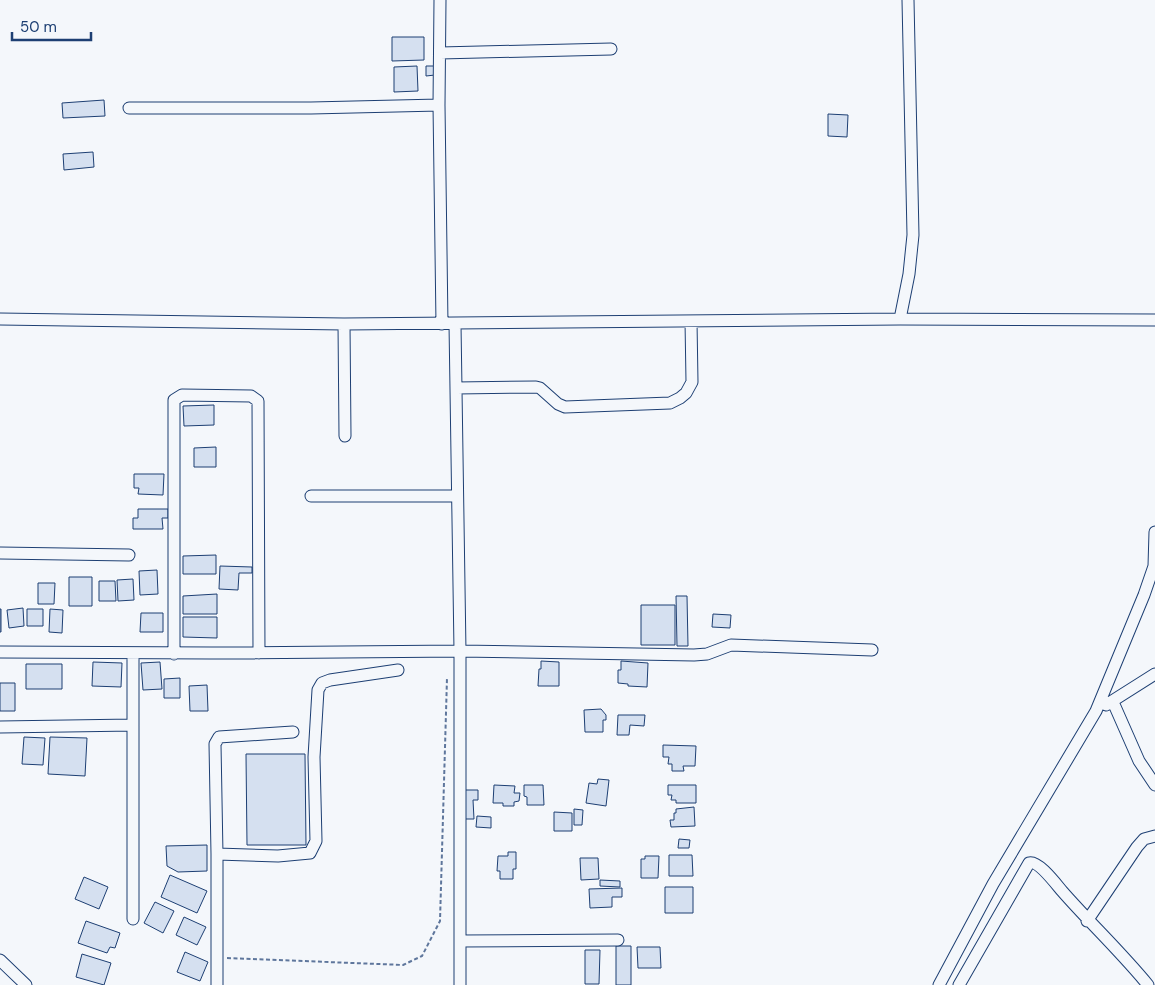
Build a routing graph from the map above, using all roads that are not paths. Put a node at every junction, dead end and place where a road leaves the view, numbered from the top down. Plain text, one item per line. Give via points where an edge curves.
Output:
1 (440, 0) edge
2 (908, 0) edge
3 (611, 49) dead end
4 (440, 53) junction
5 (439, 105) junction
6 (130, 108) dead end
7 (900, 319) junction
8 (0, 320) edge
9 (1155, 320) edge
10 (691, 321) junction
11 (344, 324) junction
12 (442, 324) junction
13 (455, 324) junction
14 (456, 388) junction
15 (345, 436) dead end
16 (311, 496) dead end
17 (457, 496) junction
18 (1155, 532) edge
19 (0, 553) edge
20 (129, 555) dead end
21 (872, 650) dead end
22 (460, 651) junction
23 (0, 652) edge
24 (259, 653) junction
25 (133, 654) junction
26 (174, 654) junction
27 (398, 670) dead end
28 (1155, 674) edge
29 (1113, 702) junction
30 (1096, 711) junction
31 (133, 725) junction
32 (0, 727) edge
33 (293, 732) dead end
34 (1155, 786) edge
35 (1155, 836) edge
36 (217, 854) junction
37 (133, 919) dead end
38 (1088, 921) junction
39 (618, 940) dead end
40 (460, 941) junction
41 (0, 960) edge
42 (26, 985) edge
43 (217, 985) edge
44 (460, 985) edge
45 (939, 985) edge
46 (959, 985) edge
47 (1148, 985) edge

1 - 4 street
2 - 7 street via 913,235
3 - 4 street
4 - 5 street
5 - 6 street
5 - 12 street
7 - 9 street
7 - 10 street
8 - 11 street
10 - 13 street
10 - 14 street via 692,382 686,393 670,402 565,406 536,387
11 - 12 street
11 - 15 street
12 - 13 street
13 - 14 street
14 - 17 street
16 - 17 street
17 - 22 street
18 - 30 street via 1154,566
19 - 20 street
21 - 22 street via 731,645 694,655
22 - 24 street
22 - 40 street
23 - 25 street
24 - 26 street
24 - 26 street via 258,401 251,396 182,395 174,400
25 - 26 street
25 - 31 street
27 - 36 street via 330,680 322,683 318,690 314,757 316,841 310,853 278,856
28 - 29 street
29 - 30 street
29 - 34 street via 1139,761
30 - 45 street via 993,884
31 - 32 street
31 - 37 street
33 - 36 street via 219,737 215,744
35 - 38 street via 1144,839 1137,847
36 - 43 street
38 - 46 street via 1036,863 1029,863
38 - 47 street
39 - 40 street
40 - 44 street
41 - 42 street

